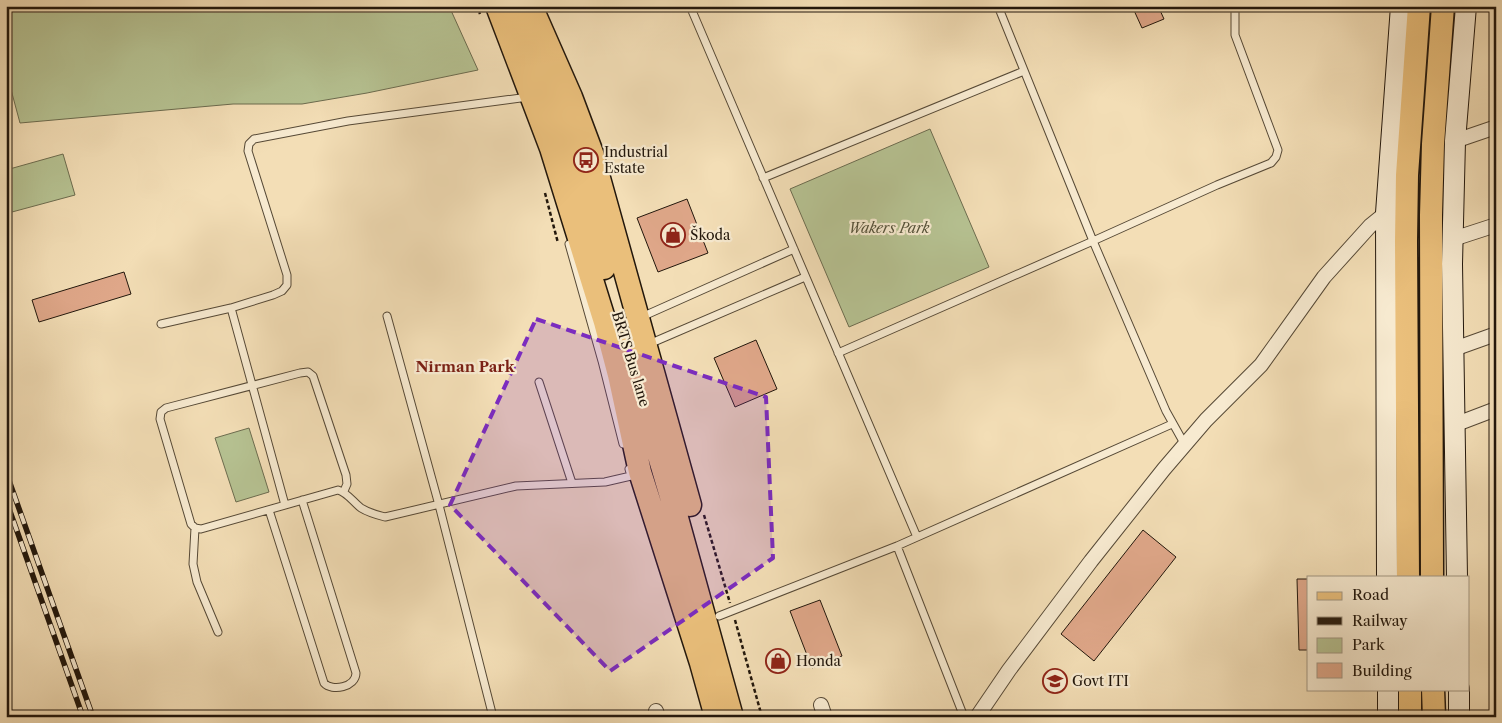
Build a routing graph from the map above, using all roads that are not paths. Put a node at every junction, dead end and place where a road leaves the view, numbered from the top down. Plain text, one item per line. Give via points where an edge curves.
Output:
1 (497, 6) edge
2 (514, 6) edge
3 (531, 6) edge
4 (690, 6) edge
5 (998, 6) edge
6 (1235, 6) edge
7 (1401, 6) edge
8 (1419, 6) edge
9 (1443, 6) edge
10 (1466, 6) edge
11 (1024, 71) junction
12 (524, 98) junction
13 (1496, 127) edge
14 (1455, 141) junction
15 (763, 178) junction
16 (1386, 213) junction
17 (1496, 225) edge
18 (566, 233) dead end
19 (1453, 238) junction
20 (1093, 241) junction
21 (794, 249) junction
22 (805, 276) junction
23 (230, 308) junction
24 (386, 316) dead end
25 (161, 324) dead end
26 (615, 328) junction
27 (1496, 334) edge
28 (1454, 349) junction
29 (838, 353) junction
30 (623, 354) junction
31 (539, 382) dead end
32 (252, 385) junction
33 (1496, 409) edge
34 (1172, 424) junction
35 (1454, 425) junction
36 (1185, 445) junction
37 (624, 449) dead end
38 (626, 458) dead end
39 (572, 483) junction
40 (344, 491) junction
41 (302, 500) junction
42 (285, 505) junction
43 (439, 505) junction
44 (269, 510) junction
45 (195, 528) junction
46 (916, 537) junction
47 (897, 546) junction
48 (1387, 576) edge
49 (1408, 576) edge
50 (1432, 576) edge
51 (1457, 576) edge
52 (719, 616) junction
53 (218, 632) dead end
54 (1388, 690) edge
55 (1459, 690) edge
56 (1410, 705) edge
57 (1434, 705) edge
58 (493, 717) edge
59 (716, 717) edge
60 (732, 717) edge
61 (745, 717) edge
62 (964, 717) edge
63 (977, 717) edge
64 (1388, 717) edge
65 (1459, 717) edge

1 - 12 main road
2 - 26 main road, BRTS Bus lane via 574,163
3 - 26 main road via 592,153
4 - 15 lane
5 - 11 lane
6 - 20 lane via 1235,35 1278,150 1276,157 1270,163
7 - 16 street
8 - 49 main road via 1407,175
9 - 50 main road via 1431,215
10 - 14 street
11 - 15 lane
11 - 20 lane
12 - 23 lane via 348,121 254,138 248,151 287,275 287,285 273,295
12 - 26 main road via 551,148 605,322
13 - 14 street
14 - 19 street
15 - 21 lane
16 - 36 street via 1324,277 1262,365
16 - 48 street
17 - 19 street
18 - 26 lane
19 - 28 street
20 - 29 lane
20 - 34 lane
21 - 22 lane
21 - 26 lane
22 - 29 lane
22 - 30 lane
23 - 25 lane
23 - 32 lane
24 - 43 lane
26 - 30 main road
26 - 30 main road
27 - 28 street
28 - 35 street
29 - 46 lane
30 - 37 lane
30 - 52 main road
30 - 59 main road via 640,472
30 - 60 main road, BRTS Bus lane via 672,500
31 - 39 lane
32 - 40 lane via 300,373 308,372 313,376 346,475
32 - 42 lane
32 - 45 lane via 161,412 189,518
33 - 35 street
34 - 36 lane
34 - 46 lane
35 - 51 street
36 - 63 street via 1092,561
38 - 39 lane via 631,476 605,482
39 - 43 lane via 516,486
40 - 41 lane
40 - 43 lane via 361,508 385,517
41 - 42 lane
41 - 44 lane via 356,673 353,682 338,687 332,688 324,683
42 - 44 lane
43 - 58 lane
44 - 45 lane
45 - 53 lane via 193,564
46 - 47 lane
47 - 52 lane
47 - 62 lane
52 - 61 main road
54 - 64 street
55 - 65 street
56 - 57 main road

